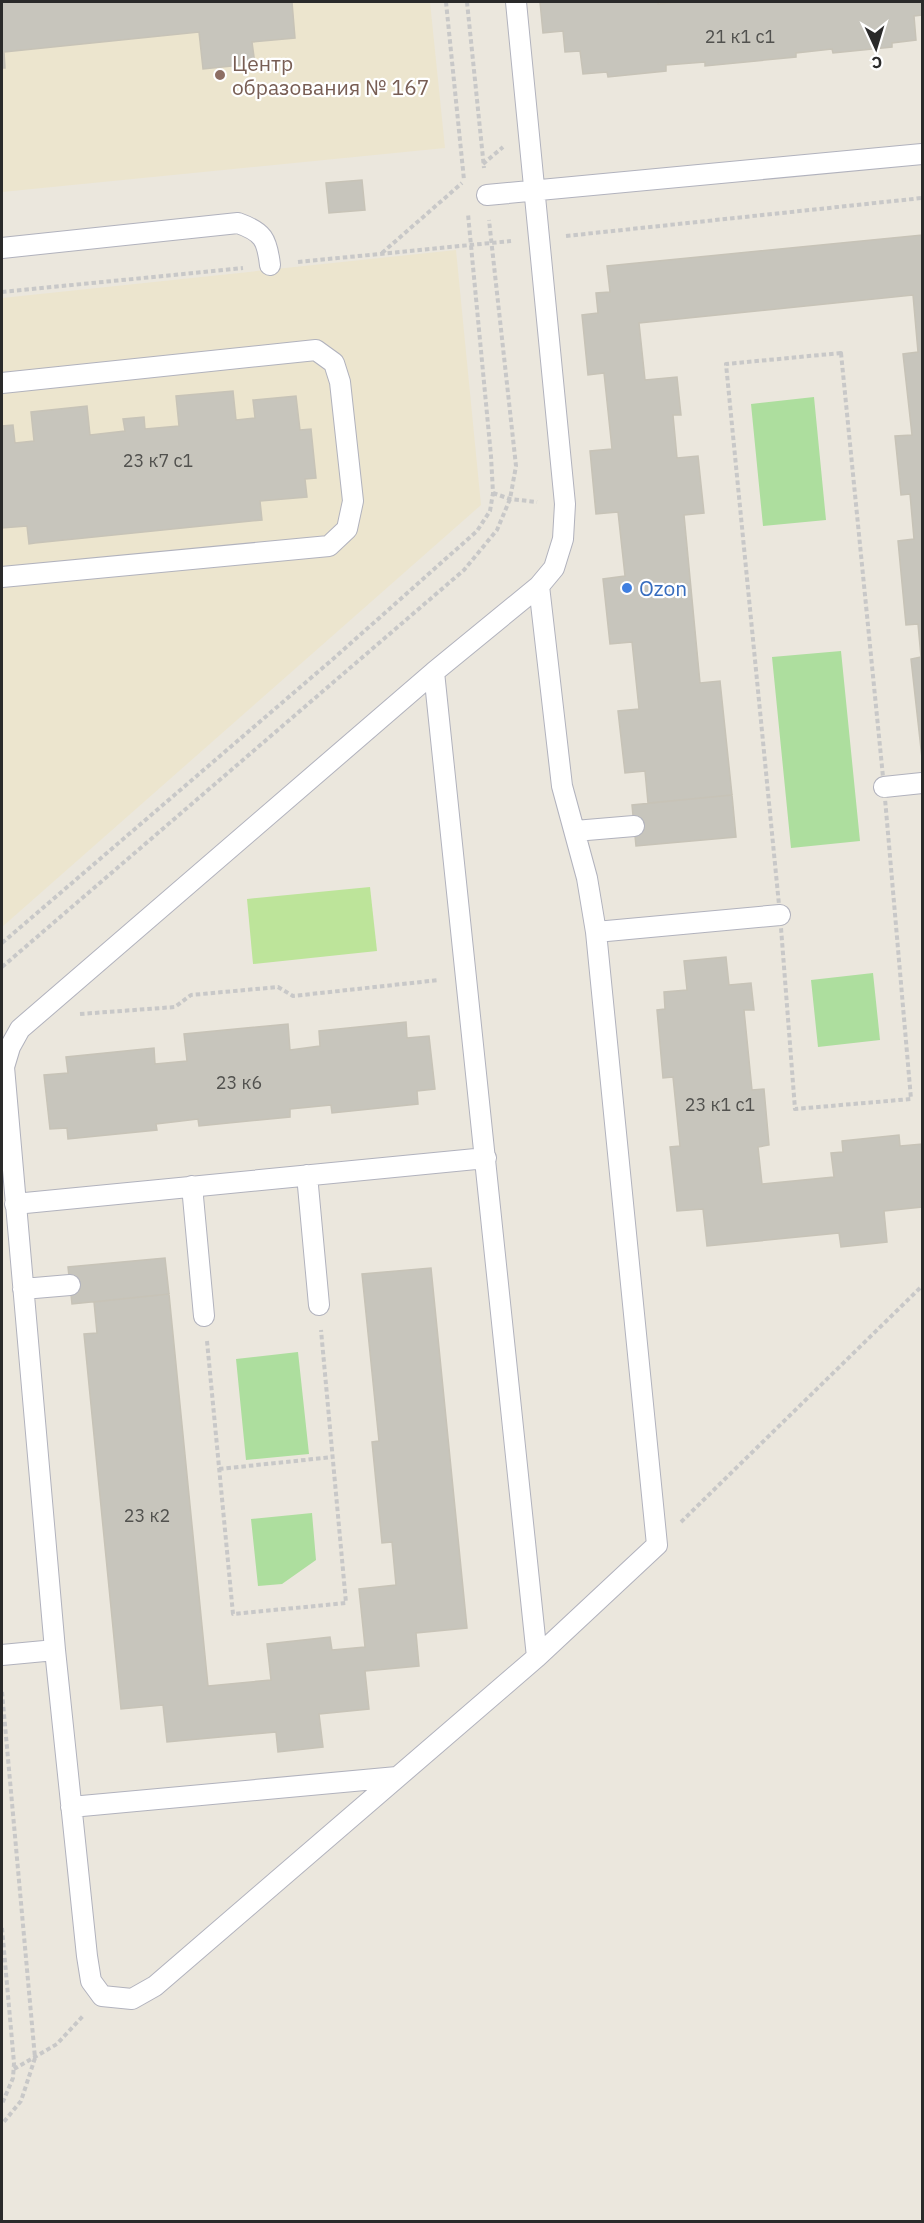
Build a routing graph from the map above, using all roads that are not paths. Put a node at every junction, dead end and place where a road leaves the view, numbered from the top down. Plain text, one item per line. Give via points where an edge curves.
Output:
1 (516, 2) edge
2 (922, 154) edge
3 (534, 190) junction
4 (486, 195) dead end
5 (2, 248) edge
6 (270, 265) dead end
7 (2, 383) edge
8 (2, 577) edge
9 (539, 586) junction
10 (434, 672) junction
11 (922, 783) edge
12 (884, 787) road end
13 (634, 826) dead end
14 (575, 831) junction
15 (780, 915) road end
16 (597, 932) junction
17 (486, 1158) junction
18 (307, 1175) junction
19 (192, 1186) junction
20 (15, 1204) junction
21 (70, 1285) dead end
22 (23, 1289) junction
23 (319, 1305) road end
24 (204, 1316) road end
25 (55, 1650) junction
26 (2, 1655) edge
27 (537, 1657) junction
28 (397, 1777) junction
29 (71, 1807) junction

1 - 3 lane
2 - 3 lane
3 - 4 lane
3 - 9 lane via 565,504 563,539 554,568
5 - 6 lane via 238,223 254,229 267,243
7 - 8 lane via 316,350 334,363 340,382 353,501 347,530 329,546
9 - 10 lane
9 - 14 lane via 562,786
10 - 17 lane
10 - 20 lane via 20,1029 4,1067
11 - 12 lane
13 - 14 lane
14 - 16 lane
15 - 16 lane
16 - 27 lane via 657,1545
17 - 18 lane
17 - 27 lane
18 - 19 lane
18 - 23 lane
19 - 20 lane
19 - 24 lane
20 - 22 lane
21 - 22 lane
22 - 25 lane
25 - 26 lane
25 - 29 lane
27 - 28 lane
28 - 29 lane
28 - 29 lane via 155,1986 132,2000 102,1996 91,1981

